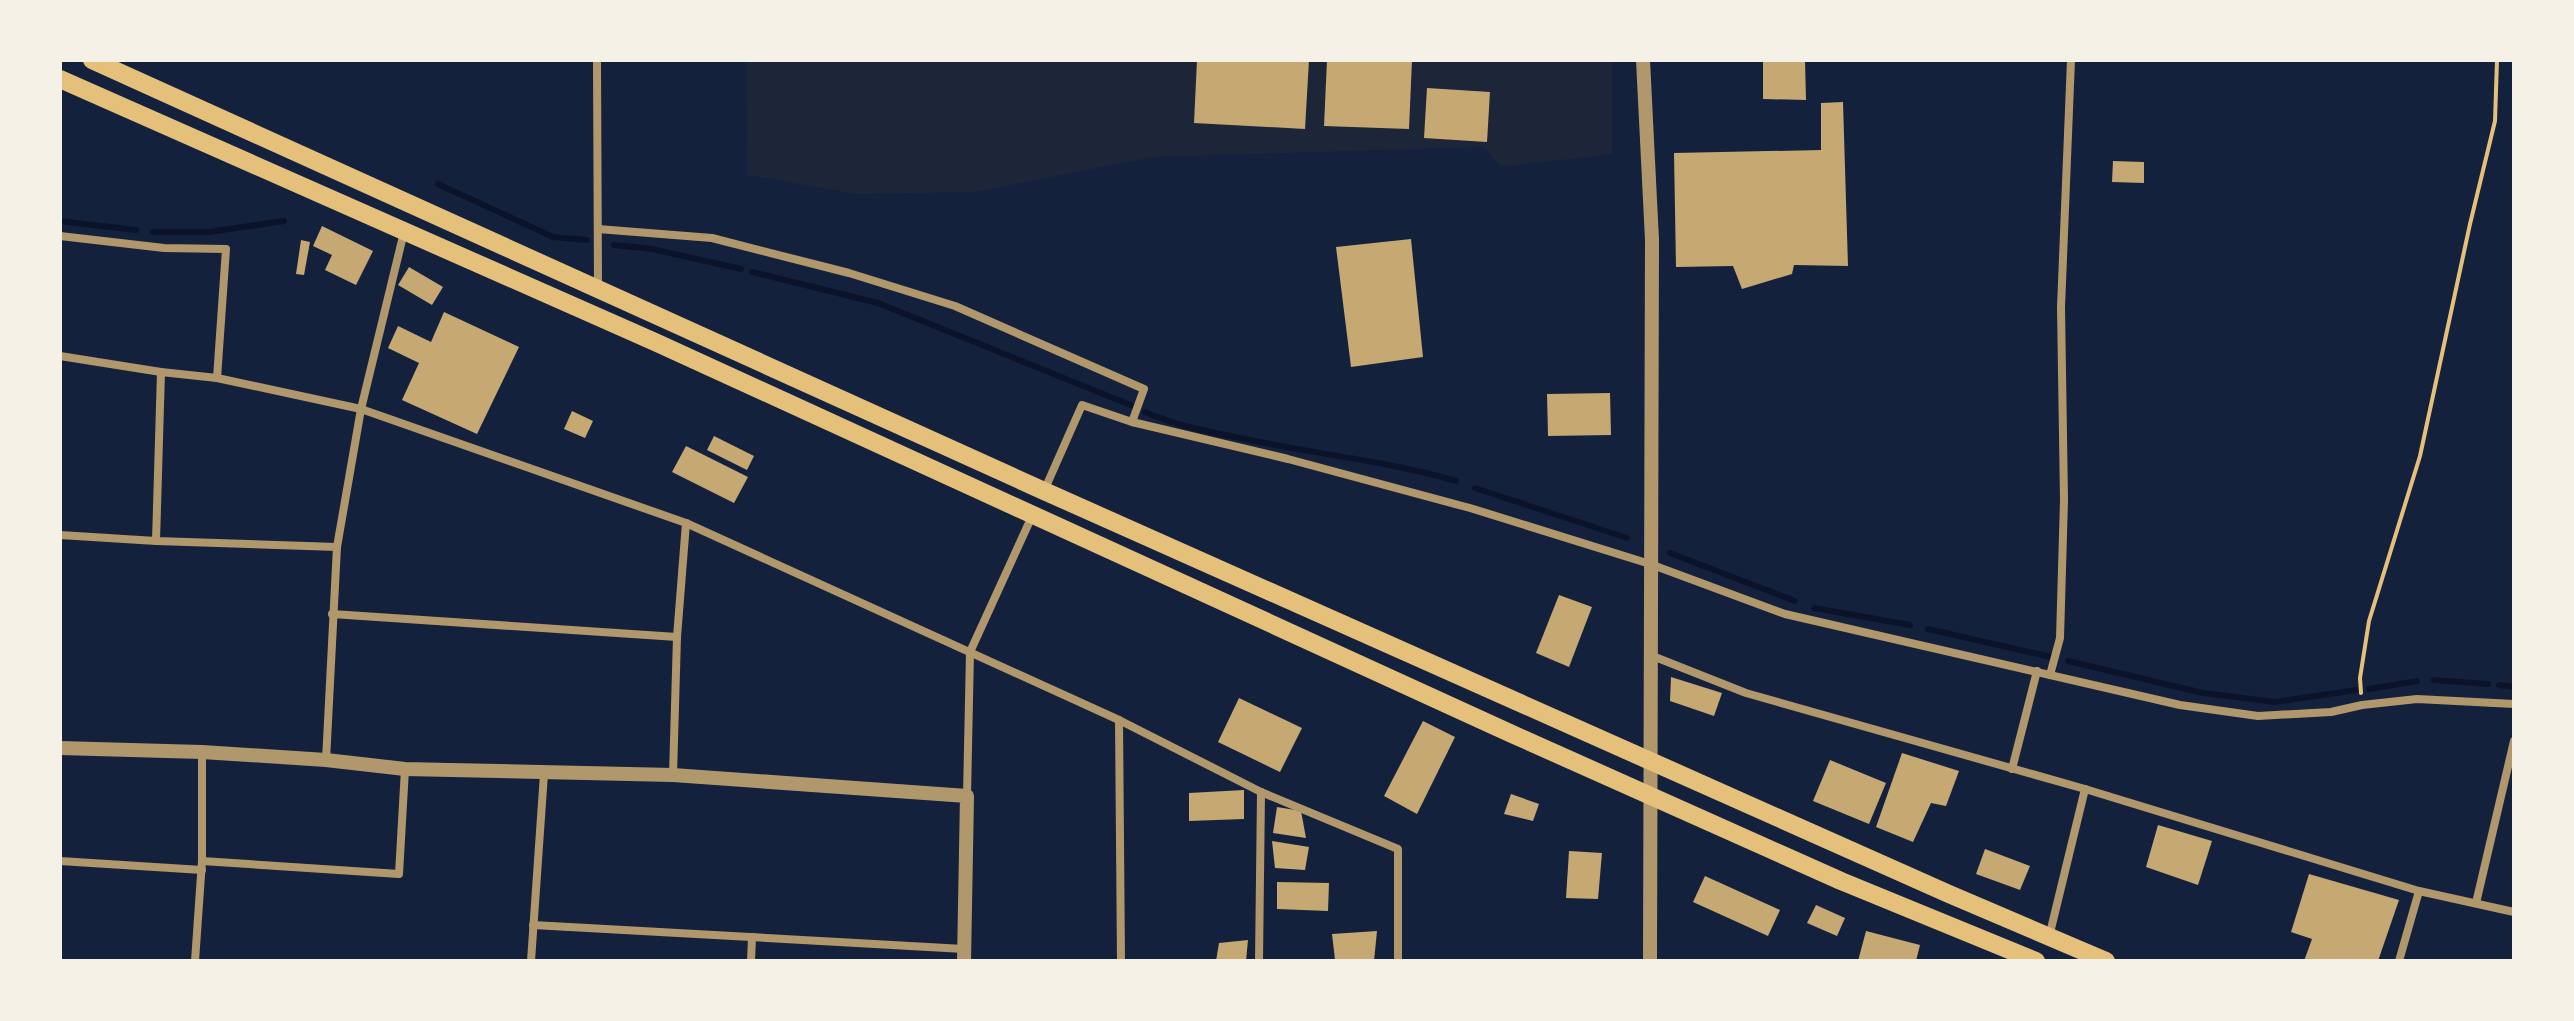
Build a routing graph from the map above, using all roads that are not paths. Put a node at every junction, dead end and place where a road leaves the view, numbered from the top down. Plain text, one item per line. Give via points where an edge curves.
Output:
1 (92, 60) edge
2 (597, 60) edge
3 (1643, 60) edge
4 (2071, 60) edge
5 (60, 79) edge
6 (404, 232) junction
7 (598, 233) junction
8 (60, 236) edge
9 (598, 290) junction
10 (60, 356) edge
11 (161, 372) junction
12 (217, 378) junction
13 (361, 409) junction
14 (1132, 422) junction
15 (1044, 491) junction
16 (1033, 513) junction
17 (686, 523) junction
18 (60, 535) edge
19 (156, 541) junction
20 (337, 547) junction
21 (1650, 560) junction
22 (332, 614) junction
23 (677, 637) junction
24 (970, 652) junction
25 (1650, 655) junction
26 (2037, 671) junction
27 (2050, 675) junction
28 (2514, 704) edge
29 (1119, 720) junction
30 (2514, 741) edge
31 (60, 748) edge
32 (202, 752) junction
33 (326, 760) junction
34 (1649, 760) junction
35 (405, 769) junction
36 (2012, 769) junction
37 (544, 774) junction
38 (673, 775) junction
39 (2509, 784) edge
40 (2085, 789) junction
41 (1261, 792) junction
42 (1649, 793) junction
43 (967, 796) junction
44 (60, 861) edge
45 (202, 866) junction
46 (2419, 891) junction
47 (2476, 903) junction
48 (2514, 912) edge
49 (533, 925) junction
50 (752, 937) junction
51 (2049, 938) junction
52 (964, 955) edge
53 (195, 961) edge
54 (531, 961) edge
55 (751, 961) edge
56 (1121, 961) edge
57 (1259, 961) edge
58 (1398, 961) edge
59 (1650, 961) edge
60 (2036, 961) edge
61 (2106, 961) edge
62 (2399, 961) edge

1 - 9 highway
2 - 7 street
3 - 21 street via 1652,240
4 - 27 street via 2061,307 2060,638
5 - 6 highway
6 - 13 street
6 - 16 highway
7 - 9 street
7 - 14 street via 712,238 955,306 1144,389
8 - 12 street via 226,249
9 - 15 highway
10 - 11 street
11 - 12 street
11 - 19 street
12 - 13 street
13 - 17 street
13 - 20 street
14 - 15 street via 1082,405
14 - 21 street via 1288,459
15 - 34 highway
16 - 24 street
16 - 42 highway
17 - 23 street
17 - 24 street
18 - 19 street
19 - 20 street
20 - 22 street
21 - 25 street
21 - 26 street via 1785,614
22 - 23 street
22 - 33 street
23 - 38 street
24 - 29 street
24 - 43 street
25 - 34 street
25 - 36 street via 1746,693
26 - 27 street
26 - 36 street
27 - 28 street via 2180,705 2258,716 2417,699
29 - 41 street
29 - 56 street
30 - 39 street
31 - 32 street
32 - 33 street
32 - 45 street
33 - 35 street
34 - 42 street
34 - 51 highway
35 - 37 street
35 - 45 street via 399,874
36 - 40 street
37 - 38 street
37 - 49 street
38 - 43 street
39 - 47 street
40 - 46 street
40 - 51 street
41 - 57 street
41 - 58 street via 1398,849
42 - 59 street
42 - 60 highway via 1841,881
43 - 52 street
44 - 45 street
45 - 53 street
46 - 47 street
46 - 62 street
47 - 48 street
49 - 50 street
49 - 54 street
50 - 52 street
50 - 55 street
51 - 61 highway

